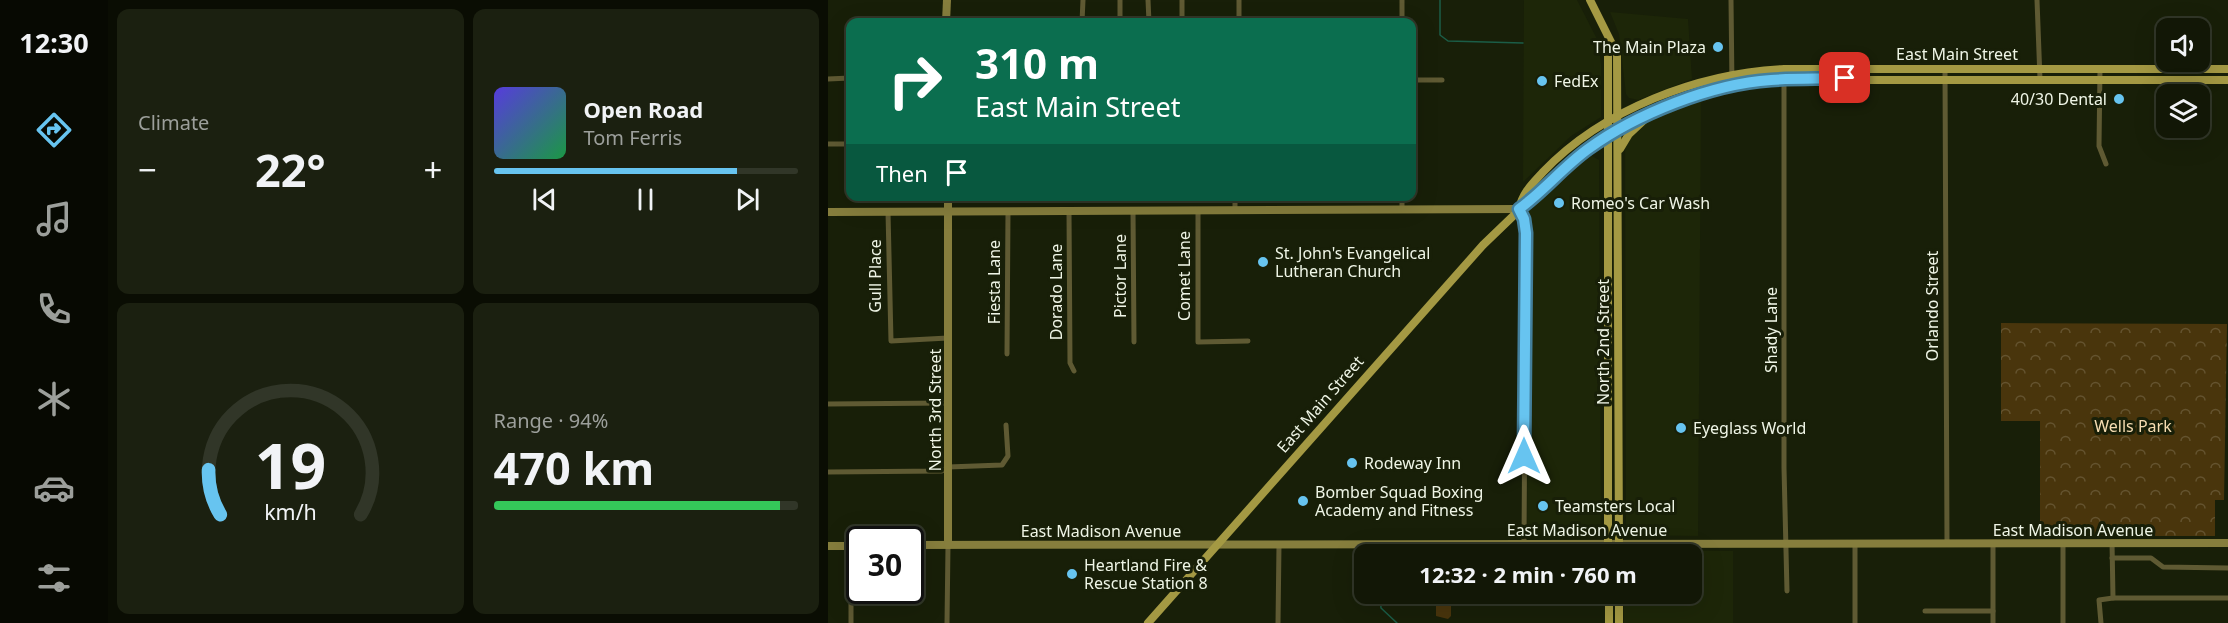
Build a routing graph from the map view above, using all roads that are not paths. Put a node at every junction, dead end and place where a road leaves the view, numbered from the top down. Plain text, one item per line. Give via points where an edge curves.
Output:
1 (946, 0) edge
2 (1083, 0) edge
3 (1120, 0) edge
4 (1148, 0) edge
5 (1182, 0) edge
6 (1239, 0) edge
7 (1402, 0) edge
8 (1590, 0) edge
9 (1731, 0) edge
10 (2037, 0) edge
11 (946, 18) edge
12 (1082, 18) edge
13 (1120, 18) edge
14 (1149, 18) edge
15 (1182, 18) edge
16 (1239, 18) edge
17 (1402, 18) edge
18 (1612, 44) junction
19 (1784, 69) junction
20 (1945, 69) junction
21 (2100, 69) junction
22 (2228, 69) edge
23 (1844, 74) junction
24 (2039, 74) junction
25 (1732, 76) junction
26 (846, 78) edge
27 (828, 79) edge
28 (1784, 79) junction
29 (2100, 79) junction
30 (1416, 80) edge
31 (1442, 80) dead end
32 (1945, 80) junction
33 (2228, 80) edge
34 (1732, 86) junction
35 (1618, 95) junction
36 (1637, 107) junction
37 (1651, 114) junction
38 (1618, 116) junction
39 (1608, 122) junction
40 (1619, 130) junction
41 (1608, 136) junction
42 (828, 144) edge
43 (846, 144) edge
44 (1588, 149) junction
45 (1619, 153) junction
46 (1608, 159) junction
47 (2106, 164) dead end
48 (948, 201) edge
49 (1235, 201) edge
50 (1402, 201) edge
51 (1402, 209) junction
52 (1519, 209) junction
53 (1133, 210) junction
54 (1198, 210) junction
55 (1235, 210) junction
56 (948, 211) junction
57 (1008, 211) junction
58 (1069, 211) junction
59 (828, 212) edge
60 (888, 212) junction
61 (1607, 271) junction
62 (1618, 291) junction
63 (1607, 292) junction
64 (1617, 312) junction
65 (948, 338) junction
66 (1248, 341) dead end
67 (1134, 342) dead end
68 (1607, 344) junction
69 (1007, 354) dead end
70 (1617, 355) junction
71 (1074, 371) dead end
72 (948, 403) junction
73 (828, 404) edge
74 (1006, 425) dead end
75 (1607, 430) junction
76 (1618, 449) junction
77 (1003, 464) junction
78 (948, 466) junction
79 (828, 472) edge
80 (1004, 472) dead end
81 (2112, 542) junction
82 (1524, 543) junction
83 (1608, 543) junction
84 (1619, 543) junction
85 (1787, 543) junction
86 (1947, 543) junction
87 (1993, 543) junction
88 (2063, 543) junction
89 (2228, 543) edge
90 (1856, 544) junction
91 (924, 545) edge
92 (948, 545) junction
93 (1217, 545) junction
94 (1279, 545) junction
95 (828, 546) edge
96 (846, 546) edge
97 (2112, 558) junction
98 (2228, 568) edge
99 (1787, 591) dead end
100 (2113, 598) junction
101 (2228, 598) edge
102 (852, 604) edge
103 (1609, 604) edge
104 (1619, 604) edge
105 (1925, 611) dead end
106 (1993, 611) junction
107 (851, 623) edge
108 (947, 623) edge
109 (1148, 623) edge
110 (1278, 623) edge
111 (1609, 623) edge
112 (1619, 623) edge
113 (1856, 623) edge
114 (1993, 623) edge
115 (2063, 623) edge
116 (2101, 623) edge

1 - 11 street
2 - 12 street
3 - 13 street
4 - 14 street
5 - 15 street
6 - 16 street
7 - 17 street
8 - 18 main road, North 2nd Street
9 - 25 street
10 - 24 street
18 - 35 main road, North 2nd Street via 1617,54
18 - 39 main road, North 2nd Street via 1608,55
19 - 23 main road, East Main Street
19 - 25 main road, East Main Street
19 - 28 street, Shady Lane
20 - 23 main road, East Main Street
20 - 24 main road, East Main Street
20 - 32 street, Orlando Street
21 - 22 main road, East Main Street
21 - 24 main road, East Main Street
21 - 29 street
23 - 28 main road, East Main Street
23 - 32 main road, East Main Street
24 - 29 main road, East Main Street
24 - 32 main road, East Main Street
25 - 34 street
25 - 36 main road, East Main Street
26 - 27 street
28 - 34 main road, East Main Street
28 - 85 street, Shady Lane
29 - 33 main road, East Main Street
29 - 47 street via 2099,146
30 - 31 street
32 - 86 street, Orlando Street
34 - 37 main road, East Main Street
35 - 36 main road
35 - 38 main road, North 2nd Street
36 - 38 main road, East Main Street
37 - 40 main road, East Main Street
37 - 45 main road via 1629,134
38 - 39 main road, East Main Street
38 - 40 main road, North 2nd Street
39 - 41 main road, North 2nd Street
39 - 52 main road, East Main Street via 1557,157 1522,194
40 - 41 main road, East Main Street
40 - 45 main road, North 2nd Street
41 - 44 main road, East Main Street
41 - 46 main road, North 2nd Street
42 - 43 street
44 - 46 main road via 1605,153
44 - 52 main road, East Main Street
45 - 62 main road, North 2nd Street
46 - 61 main road, North 2nd Street
48 - 56 street, North 3rd Street
49 - 55 street
50 - 51 street
51 - 52 street
51 - 55 street
52 - 82 street via 1526,233
52 - 93 main road, East Main Street
53 - 54 street
53 - 58 street
53 - 67 street, Pictor Lane
54 - 55 street
54 - 66 street, Comet Lane via 1198,342
56 - 57 street
56 - 60 street
56 - 65 street, North 3rd Street
57 - 58 street
57 - 69 street, Fiesta Lane
58 - 71 street, Dorado Lane via 1070,363
59 - 60 street
60 - 65 street, Gull Place via 891,341
61 - 62 main road
61 - 63 main road, North 2nd Street
62 - 64 main road, North 2nd Street
63 - 64 main road via 1614,299
63 - 68 main road, North 2nd Street
64 - 70 main road, North 2nd Street
65 - 72 street, North 3rd Street
68 - 70 main road
68 - 75 main road, North 2nd Street
70 - 76 main road, North 2nd Street
72 - 73 street
72 - 78 street, North 3rd Street
74 - 77 street via 1008,456
75 - 76 main road
75 - 83 main road, North 2nd Street
76 - 84 main road, North 2nd Street
77 - 78 street
77 - 80 street
78 - 79 street via 942,471
78 - 92 street, North 3rd Street
81 - 88 street, East Madison Avenue
81 - 89 street, East Madison Avenue
81 - 97 street
82 - 83 street, East Madison Avenue
82 - 94 street, East Madison Avenue
83 - 84 street, East Madison Avenue
84 - 85 street, East Madison Avenue
85 - 90 street, East Madison Avenue
85 - 99 street, Shady Lane
86 - 87 street, East Madison Avenue
86 - 90 street, East Madison Avenue
87 - 88 street, East Madison Avenue
87 - 106 street
88 - 115 street
90 - 113 street
91 - 92 street, East Madison Avenue
92 - 93 street, East Madison Avenue
92 - 108 street, North 3rd Street
93 - 94 street, East Madison Avenue
93 - 109 main road, East Main Street
94 - 110 street
95 - 96 street
97 - 98 street via 2151,558 2163,567
97 - 100 street
100 - 101 street
100 - 116 street via 2099,600
102 - 107 street
103 - 111 main road
104 - 112 main road
105 - 106 street
106 - 114 street

